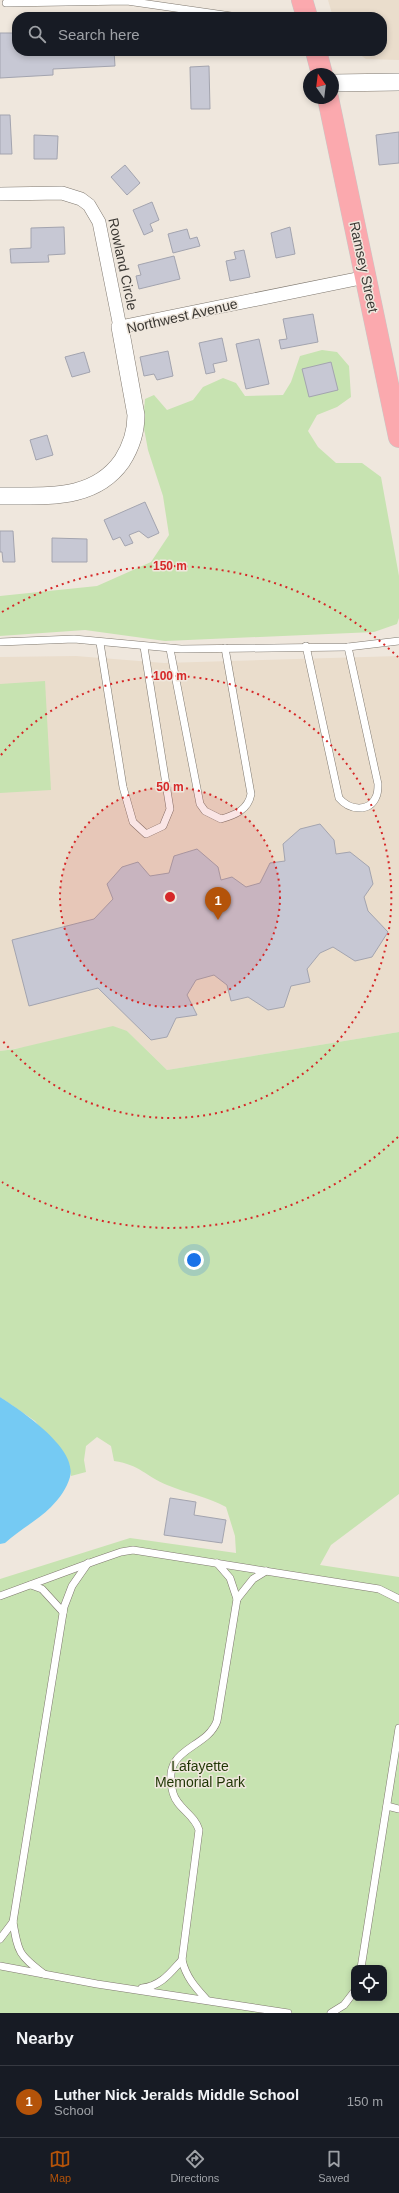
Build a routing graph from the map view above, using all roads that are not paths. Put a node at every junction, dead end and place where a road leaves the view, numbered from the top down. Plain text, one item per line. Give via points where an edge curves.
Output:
1 (302, 0) edge
2 (6, 3) dead end
3 (203, 12) edge
4 (306, 12) edge
5 (317, 56) edge
6 (320, 68) edge
7 (399, 82) edge
8 (339, 83) edge
9 (329, 104) edge
10 (0, 194) edge
11 (366, 277) junction
12 (120, 327) junction
13 (399, 437) edge
14 (0, 496) edge
15 (399, 641) edge
16 (0, 642) edge
17 (100, 643) junction
18 (306, 646) junction
19 (144, 647) junction
20 (348, 647) junction
21 (170, 648) junction
22 (225, 648) junction
23 (88, 1563) junction
24 (217, 1563) junction
25 (266, 1571) junction
26 (31, 1585) junction
27 (0, 1596) edge
28 (237, 1599) junction
29 (399, 1599) edge
30 (63, 1612) junction
31 (399, 1728) edge
32 (387, 1806) junction
33 (399, 1808) edge
34 (13, 1922) junction
35 (0, 1939) edge
36 (182, 1960) junction
37 (361, 1965) edge
38 (0, 1966) edge
39 (44, 1974) junction
40 (132, 1989) junction
41 (351, 1996) edge
42 (207, 2000) junction
43 (288, 2013) edge
44 (331, 2013) edge

1 - 4 main road
2 - 3 lane via 127,1
5 - 6 main road
7 - 8 street
9 - 11 main road, Ramsey Street
10 - 12 street, Rowland Circle via 62,193 81,199 89,205 99,222
11 - 12 street, Northwest Avenue
11 - 13 main road, Ramsey Street
12 - 14 street, Northwest Avenue via 136,425 129,449 116,470 91,488 72,494
15 - 20 lane
16 - 17 lane via 74,639
17 - 19 lane
17 - 19 lane via 123,787 133,822 146,834 163,826 170,809
18 - 20 lane
18 - 20 lane via 339,798 345,806 356,809 368,806 376,797 378,784
18 - 22 lane
19 - 21 lane
21 - 22 lane
21 - 22 lane via 200,804 205,811 221,819 240,812 249,803 252,794
23 - 24 lane via 133,1550
23 - 26 lane
23 - 30 lane via 72,1586
24 - 25 lane
24 - 28 lane via 230,1578
25 - 28 lane via 253,1580
25 - 29 lane via 379,1589
26 - 27 lane
26 - 30 lane via 42,1589
28 - 36 lane via 216,1726 204,1739 181,1752 170,1778 173,1794 197,1823 199,1830
30 - 34 lane
31 - 32 lane
32 - 33 lane
32 - 37 lane
34 - 35 lane
34 - 39 lane via 16,1943 23,1958
36 - 40 lane via 163,1980 151,1987
36 - 42 lane via 185,1972 193,1985
38 - 39 lane
39 - 40 lane
40 - 42 lane
41 - 44 lane via 344,2005
42 - 43 lane

